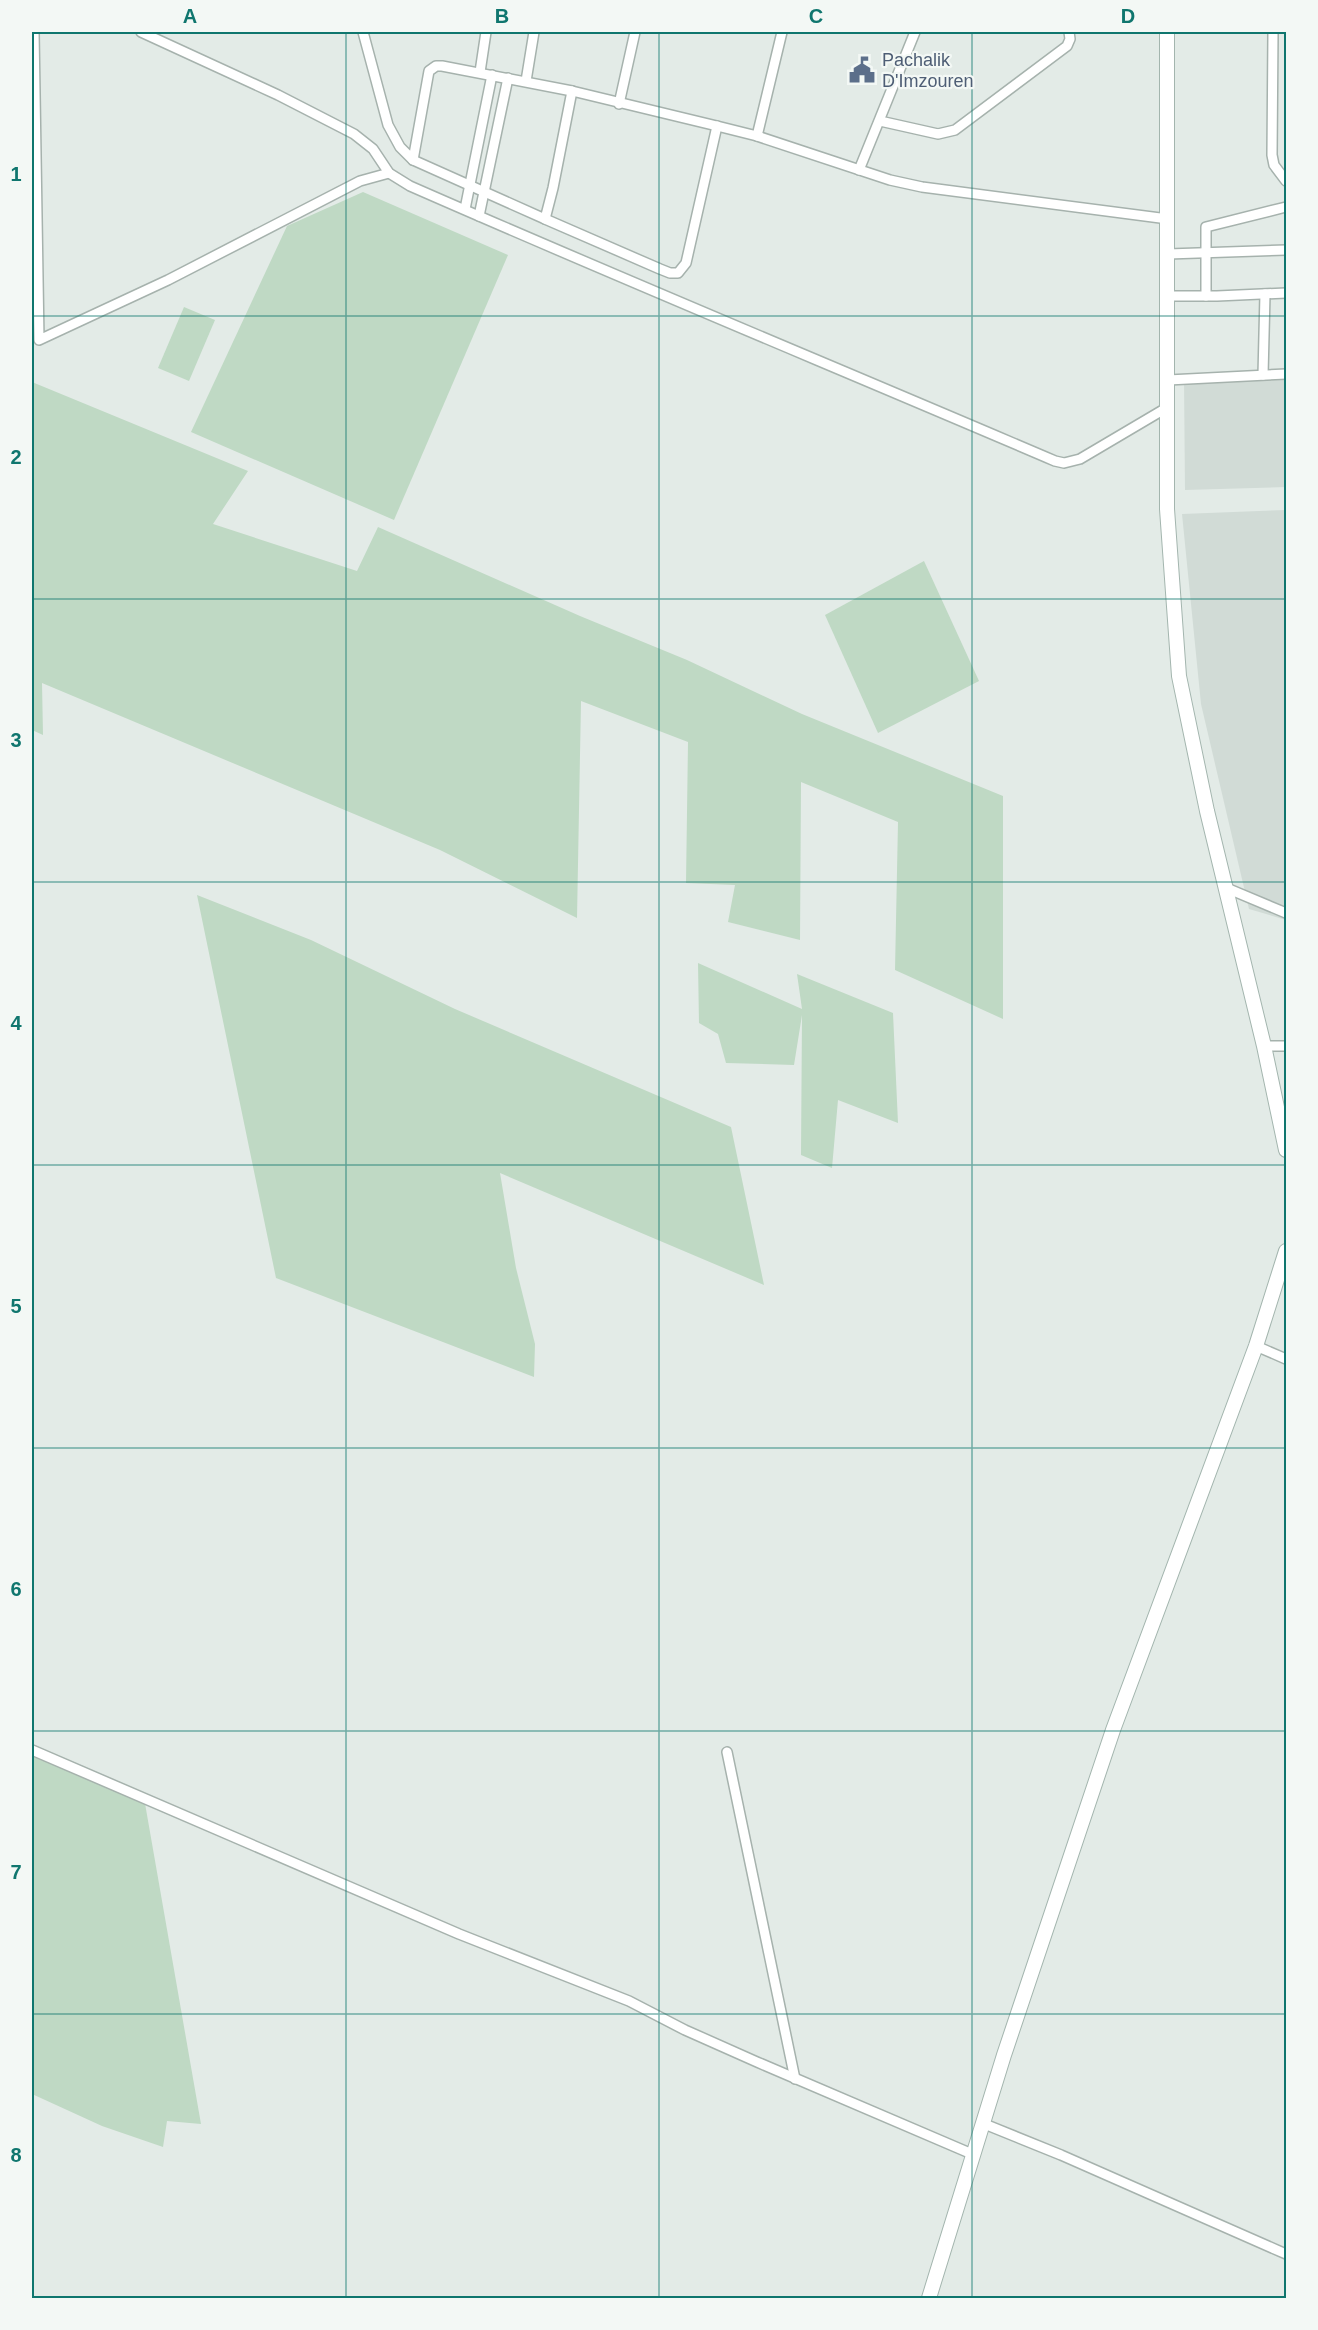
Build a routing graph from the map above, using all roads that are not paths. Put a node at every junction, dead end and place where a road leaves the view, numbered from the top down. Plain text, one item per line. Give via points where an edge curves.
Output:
1 (34, 32) edge
2 (141, 32) edge
3 (363, 32) edge
4 (486, 32) edge
5 (534, 32) edge
6 (635, 32) edge
7 (782, 32) edge
8 (915, 32) edge
9 (1069, 32) edge
10 (1157, 32) edge
11 (1167, 32) edge
12 (1273, 32) edge
13 (1168, 49) junction
14 (480, 72) junction
15 (492, 75) junction
16 (508, 78) junction
17 (526, 81) junction
18 (572, 91) junction
19 (619, 104) junction
20 (880, 121) junction
21 (717, 126) junction
22 (757, 136) junction
23 (413, 160) junction
24 (859, 170) junction
25 (389, 173) junction
26 (1287, 181) edge
27 (470, 187) junction
28 (483, 193) junction
29 (1287, 207) edge
30 (465, 209) junction
31 (479, 216) junction
32 (545, 219) junction
33 (1168, 219) junction
34 (1287, 250) edge
35 (1168, 254) junction
36 (1206, 254) junction
37 (1287, 293) edge
38 (1265, 294) junction
39 (1167, 296) junction
40 (1206, 296) junction
41 (1287, 374) edge
42 (1263, 375) junction
43 (1167, 380) junction
44 (1168, 407) junction
45 (1224, 886) junction
46 (1287, 913) edge
47 (1264, 1046) junction
48 (1287, 1046) edge
49 (1287, 1150) edge
50 (1286, 1253) edge
51 (1256, 1346) junction
52 (1287, 1359) edge
53 (32, 1750) edge
54 (727, 1752) dead end
55 (795, 2079) junction
56 (982, 2123) junction
57 (972, 2154) junction
58 (1287, 2254) edge
59 (929, 2298) edge

1 - 25 street via 39,340 168,280 360,181
2 - 25 street via 354,134 373,149
3 - 23 street via 388,125 400,147
4 - 14 street
5 - 17 street
6 - 19 street
7 - 22 street
8 - 20 street
9 - 20 street via 1067,46 955,130 938,134
10 - 13 main road
11 - 13 main road
12 - 26 street via 1272,155 1274,165
13 - 33 main road
14 - 15 street
14 - 23 street via 442,66 429,71
15 - 16 street
15 - 27 street
16 - 17 street
16 - 28 street
17 - 18 street
18 - 19 street
18 - 32 street
19 - 21 street
20 - 24 street
21 - 22 street
21 - 32 street via 686,263 678,273 660,269
22 - 24 street
23 - 27 street
24 - 33 street via 922,187
25 - 30 street
27 - 28 street
27 - 30 street
28 - 31 street
28 - 32 street
29 - 36 street via 1206,227
30 - 31 street
31 - 44 street via 1055,461 1080,459
33 - 35 main road
34 - 36 street
35 - 36 street
35 - 39 main road
36 - 40 street
37 - 38 street
38 - 40 street
38 - 42 street
39 - 40 street
39 - 43 main road
41 - 42 street
42 - 43 street
43 - 44 main road
44 - 45 main road via 1167,509 1179,676
45 - 46 street
45 - 47 main road
47 - 48 street
47 - 49 main road
50 - 51 main road
51 - 52 street
51 - 56 main road via 1113,1730
53 - 55 street via 459,1934 629,2001
54 - 55 street
55 - 57 street
56 - 57 main road
56 - 58 street
57 - 59 main road

